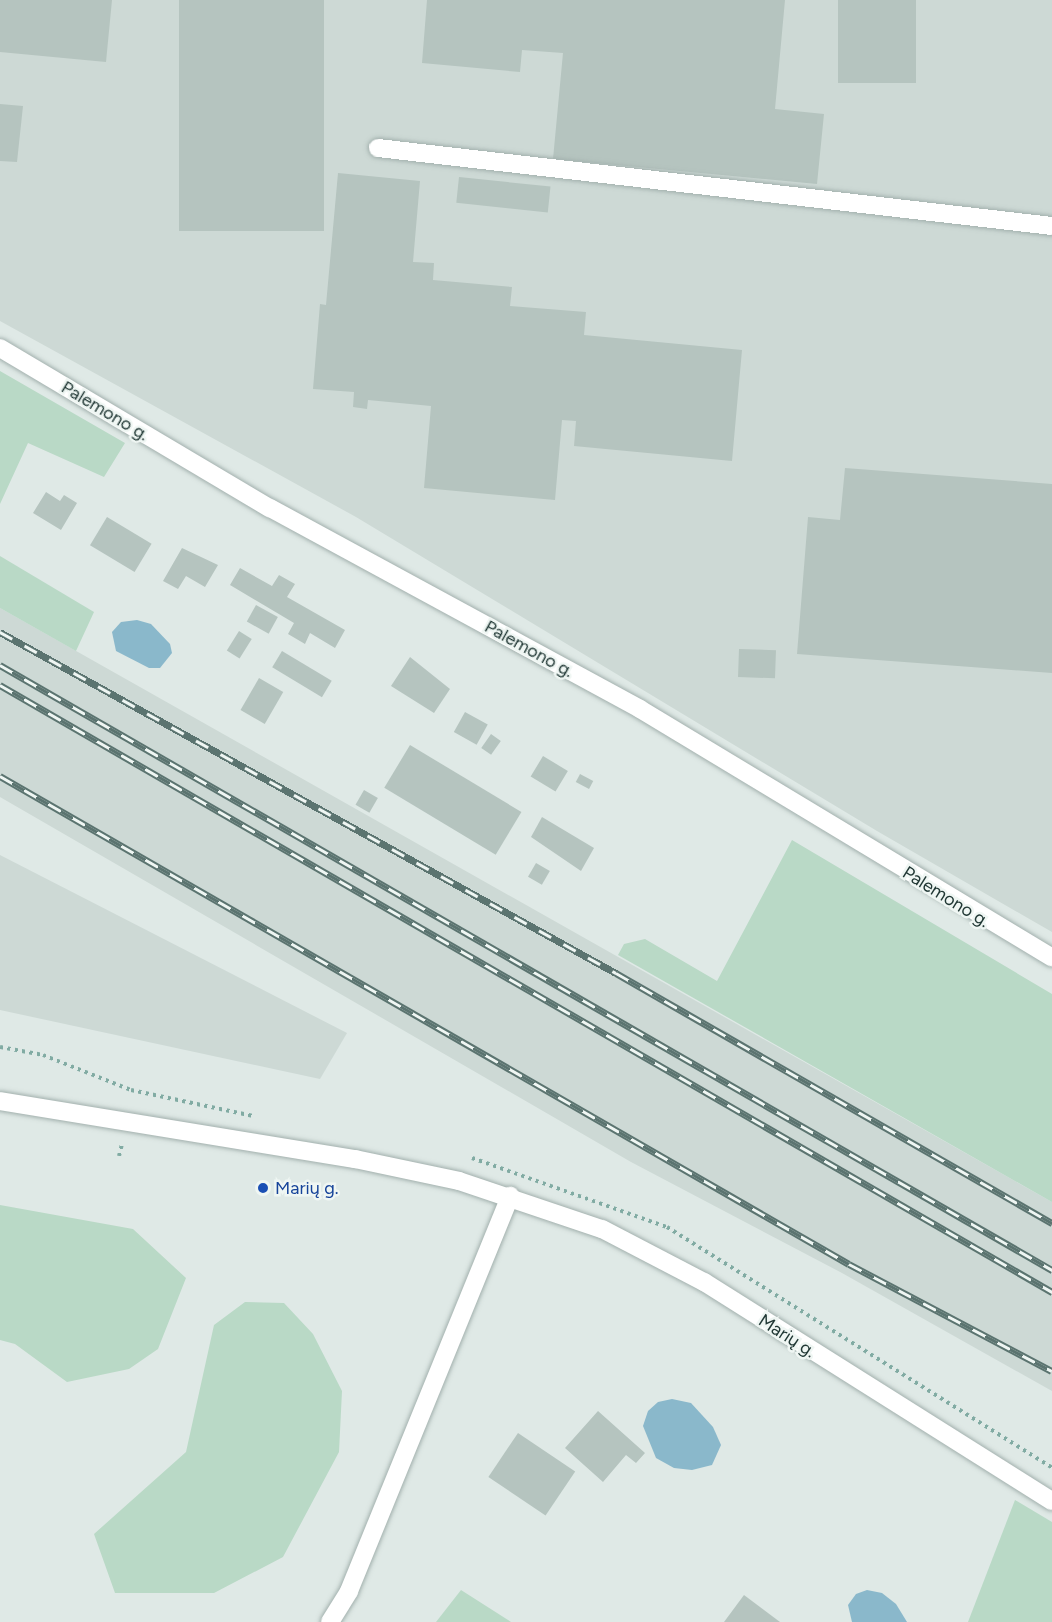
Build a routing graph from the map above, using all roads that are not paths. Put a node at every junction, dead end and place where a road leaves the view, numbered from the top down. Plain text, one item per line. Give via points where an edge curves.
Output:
1 (378, 148) dead end
2 (1052, 226) edge
3 (0, 348) edge
4 (1052, 958) edge
5 (0, 1101) edge
6 (510, 1196) junction
7 (1052, 1501) edge
8 (330, 1622) edge

1 - 2 street
3 - 4 street, Palemono g. via 270,508 640,709
5 - 6 street, Marių g. via 355,1159
6 - 7 street, Marių g. via 602,1229 704,1282
6 - 8 street via 349,1591

